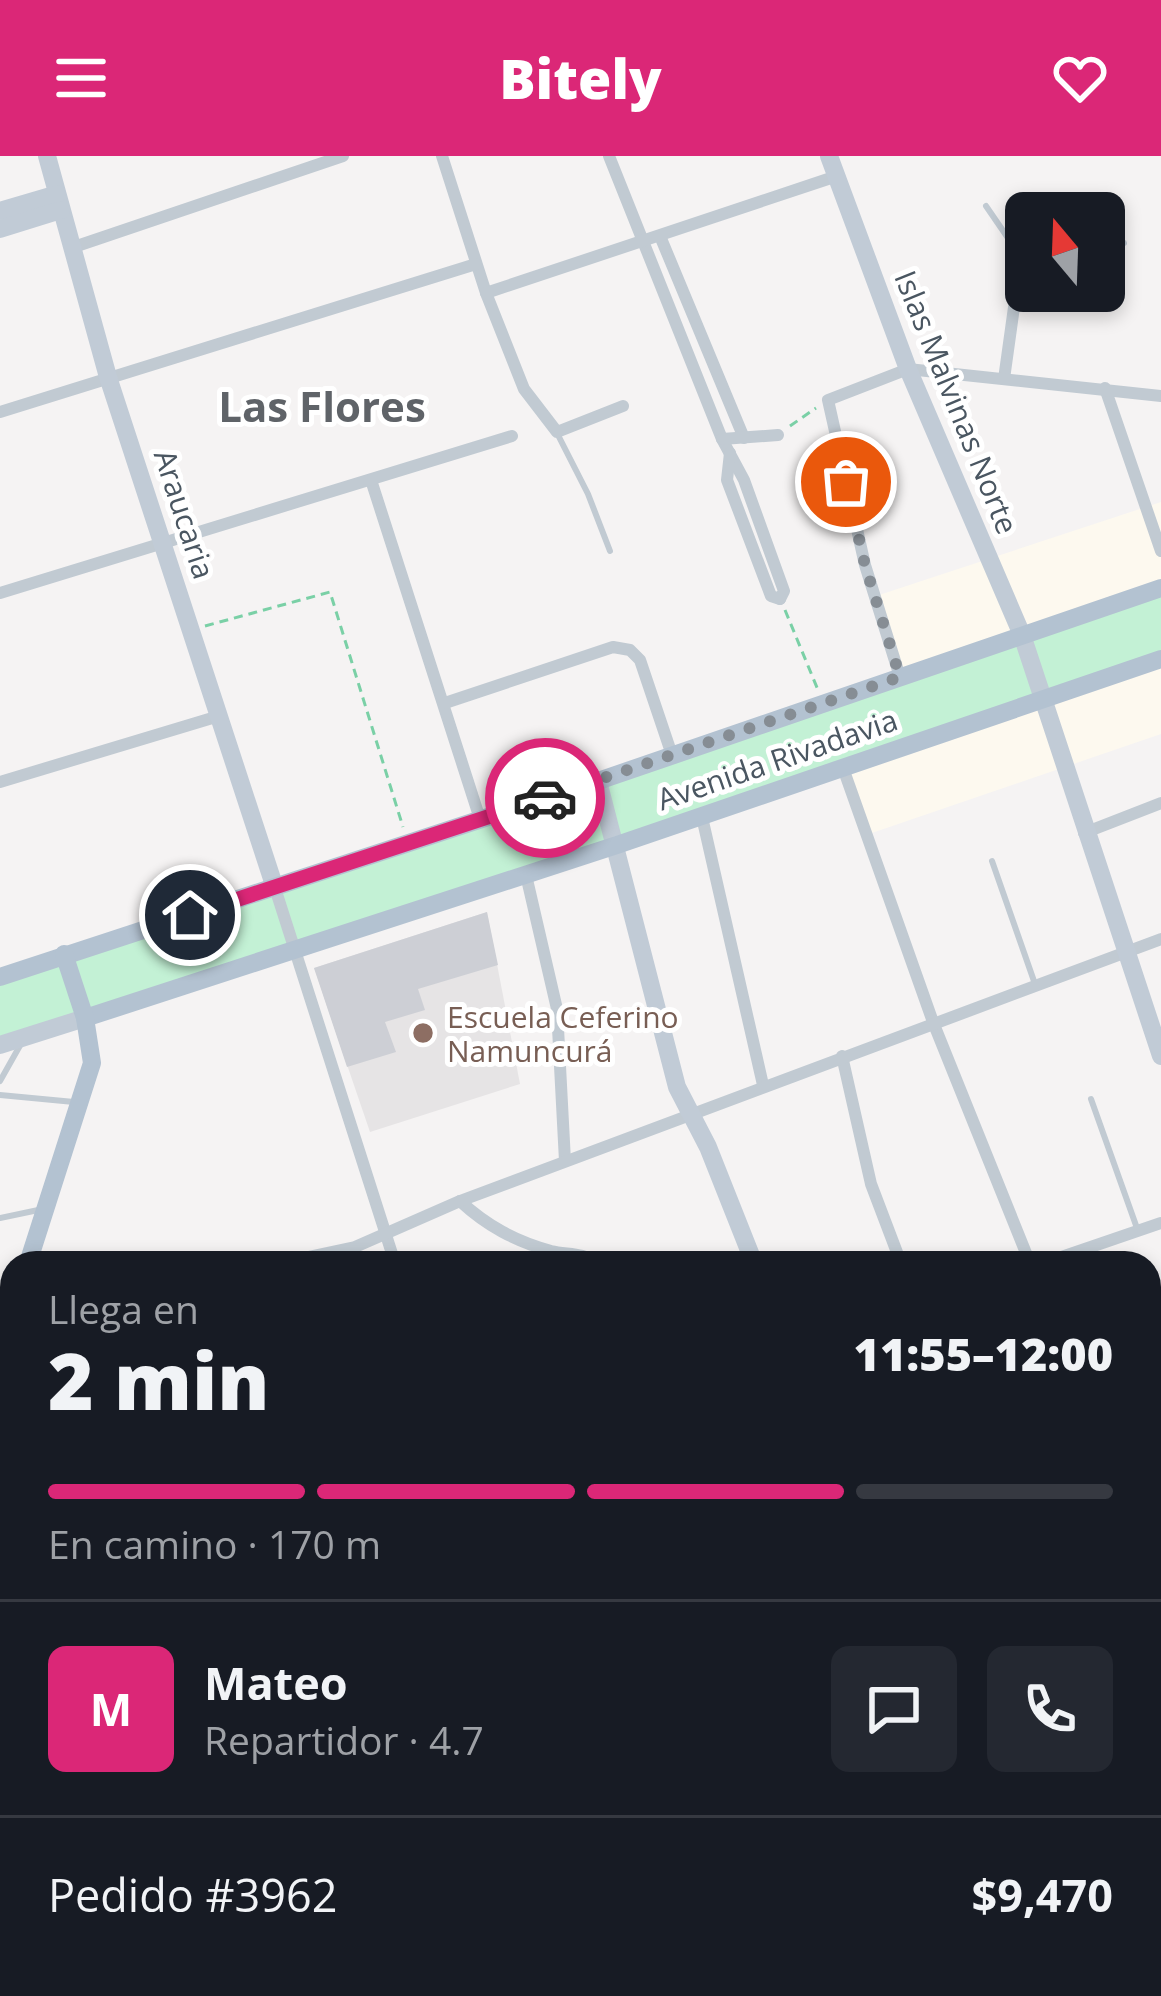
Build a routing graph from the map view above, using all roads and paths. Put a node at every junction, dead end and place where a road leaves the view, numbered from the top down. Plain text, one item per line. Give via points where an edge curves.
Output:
1 (47, 156) edge
2 (343, 156) edge
3 (442, 156) edge
4 (609, 156) edge
5 (829, 156) edge
6 (837, 176) junction
7 (58, 202) junction
8 (986, 206) dead end
9 (0, 211) edge
10 (0, 229) edge
11 (1005, 232) edge
12 (660, 236) junction
13 (641, 242) junction
14 (70, 248) junction
15 (476, 264) junction
16 (485, 293) junction
17 (1015, 312) edge
18 (908, 369) junction
19 (108, 377) junction
20 (1004, 379) junction
21 (1105, 388) junction
22 (1161, 396) edge
23 (828, 400) junction
24 (623, 406) dead end
25 (0, 412) edge
26 (557, 432) junction
27 (778, 435) joint
28 (512, 436) dead end
29 (744, 438) junction
30 (722, 439) junction
31 (371, 480) junction
32 (164, 544) junction
33 (1161, 550) edge
34 (610, 551) dead end
35 (1161, 588) edge
36 (0, 593) edge
37 (780, 598) joint
38 (192, 629) junction
39 (1022, 635) junction
40 (1161, 659) edge
41 (900, 677) junction
42 (1041, 701) junction
43 (823, 703) junction
44 (445, 704) junction
45 (219, 716) junction
46 (672, 755) junction
47 (843, 768) junction
48 (598, 781) junction
49 (0, 782) edge
50 (1161, 803) edge
51 (702, 817) junction
52 (481, 819) junction
53 (1084, 833) junction
54 (408, 843) junction
55 (617, 845) junction
56 (992, 861) dead end
57 (526, 875) junction
58 (275, 888) junction
59 (1161, 939) edge
60 (295, 950) junction
61 (1123, 951) junction
62 (64, 954) junction
63 (0, 977) edge
64 (1035, 984) junction
65 (85, 1018) junction
66 (933, 1022) junction
67 (24, 1038) junction
68 (0, 1046) edge
69 (842, 1056) junction
70 (1161, 1056) edge
71 (0, 1081) edge
72 (763, 1085) junction
73 (0, 1094) edge
74 (1091, 1099) dead end
75 (79, 1103) junction
76 (690, 1113) junction
77 (565, 1161) junction
78 (460, 1201) junction
79 (46, 1208) junction
80 (0, 1218) edge
81 (1161, 1223) edge
82 (1138, 1231) junction
83 (385, 1234) junction
84 (32, 1251) edge
85 (336, 1251) edge
86 (390, 1251) edge
87 (552, 1251) edge
88 (749, 1251) edge
89 (896, 1251) edge
90 (1025, 1251) edge
91 (1079, 1251) edge

1 - 7 street, Araucaria
2 - 14 street
3 - 15 street
4 - 13 street
5 - 6 street, Islas Malvinas Norte
6 - 12 street
6 - 18 street, Islas Malvinas Norte
7 - 9 street
7 - 10 street
7 - 14 street, Araucaria
8 - 11 lane
12 - 13 street
12 - 29 street
13 - 16 street
13 - 30 street
14 - 19 street, Araucaria
15 - 16 street
15 - 19 street
16 - 26 street via 524,389
17 - 20 street
18 - 20 street
18 - 23 street
18 - 39 street, Islas Malvinas Norte
19 - 25 street
19 - 32 street, Araucaria
20 - 21 street
21 - 22 street
21 - 33 street
23 - 27 path
23 - 41 street
24 - 26 street
26 - 34 lane
27 - 29 street
28 - 31 street
29 - 30 street
30 - 37 street via 730,452 727,480 771,596
31 - 32 street
31 - 44 street
32 - 36 street
32 - 38 street, Araucaria
35 - 39 main road, Avenida Rivadavia
37 - 43 path
38 - 45 street, Araucaria
38 - 54 path via 330,592
39 - 41 main road, Avenida Rivadavia
39 - 42 street, Islas Malvinas Norte
40 - 42 main road, Avenida Rivadavia
41 - 43 main road, Avenida Rivadavia
42 - 47 main road, Avenida Rivadavia
42 - 53 street, Islas Malvinas Norte
43 - 46 main road, Avenida Rivadavia
44 - 46 street via 613,647 630,650
44 - 52 street
45 - 49 street
45 - 58 street, Araucaria
46 - 48 main road, Avenida Rivadavia
47 - 51 main road, Avenida Rivadavia
47 - 66 street
48 - 52 main road, Avenida Rivadavia
48 - 55 street
50 - 53 street
51 - 55 main road, Avenida Rivadavia
51 - 72 street
52 - 54 main road, Avenida Rivadavia
53 - 61 street, Islas Malvinas Norte
54 - 58 main road, Avenida Rivadavia
55 - 57 main road, Avenida Rivadavia
55 - 76 street
56 - 64 lane
57 - 60 main road, Avenida Rivadavia
57 - 77 street via 556,1009
58 - 60 street
58 - 62 main road, Avenida Rivadavia
59 - 61 street
60 - 65 main road, Avenida Rivadavia
60 - 83 street
61 - 64 street
61 - 70 street, Islas Malvinas Norte
62 - 63 main road, Avenida Rivadavia
62 - 65 main road
64 - 66 street
65 - 67 street, Avenida Rivadavia
65 - 75 main road via 92,1064
66 - 69 street
66 - 90 street
67 - 68 street, Avenida Rivadavia
67 - 71 lane
69 - 72 street
69 - 89 street via 871,1184
72 - 76 street
73 - 75 lane
74 - 82 lane
75 - 79 main road
76 - 77 street
76 - 88 street
77 - 78 street
78 - 83 street
78 - 87 street via 498,1232
79 - 80 lane
79 - 84 main road
81 - 82 street
82 - 91 street
83 - 85 street
83 - 86 street

